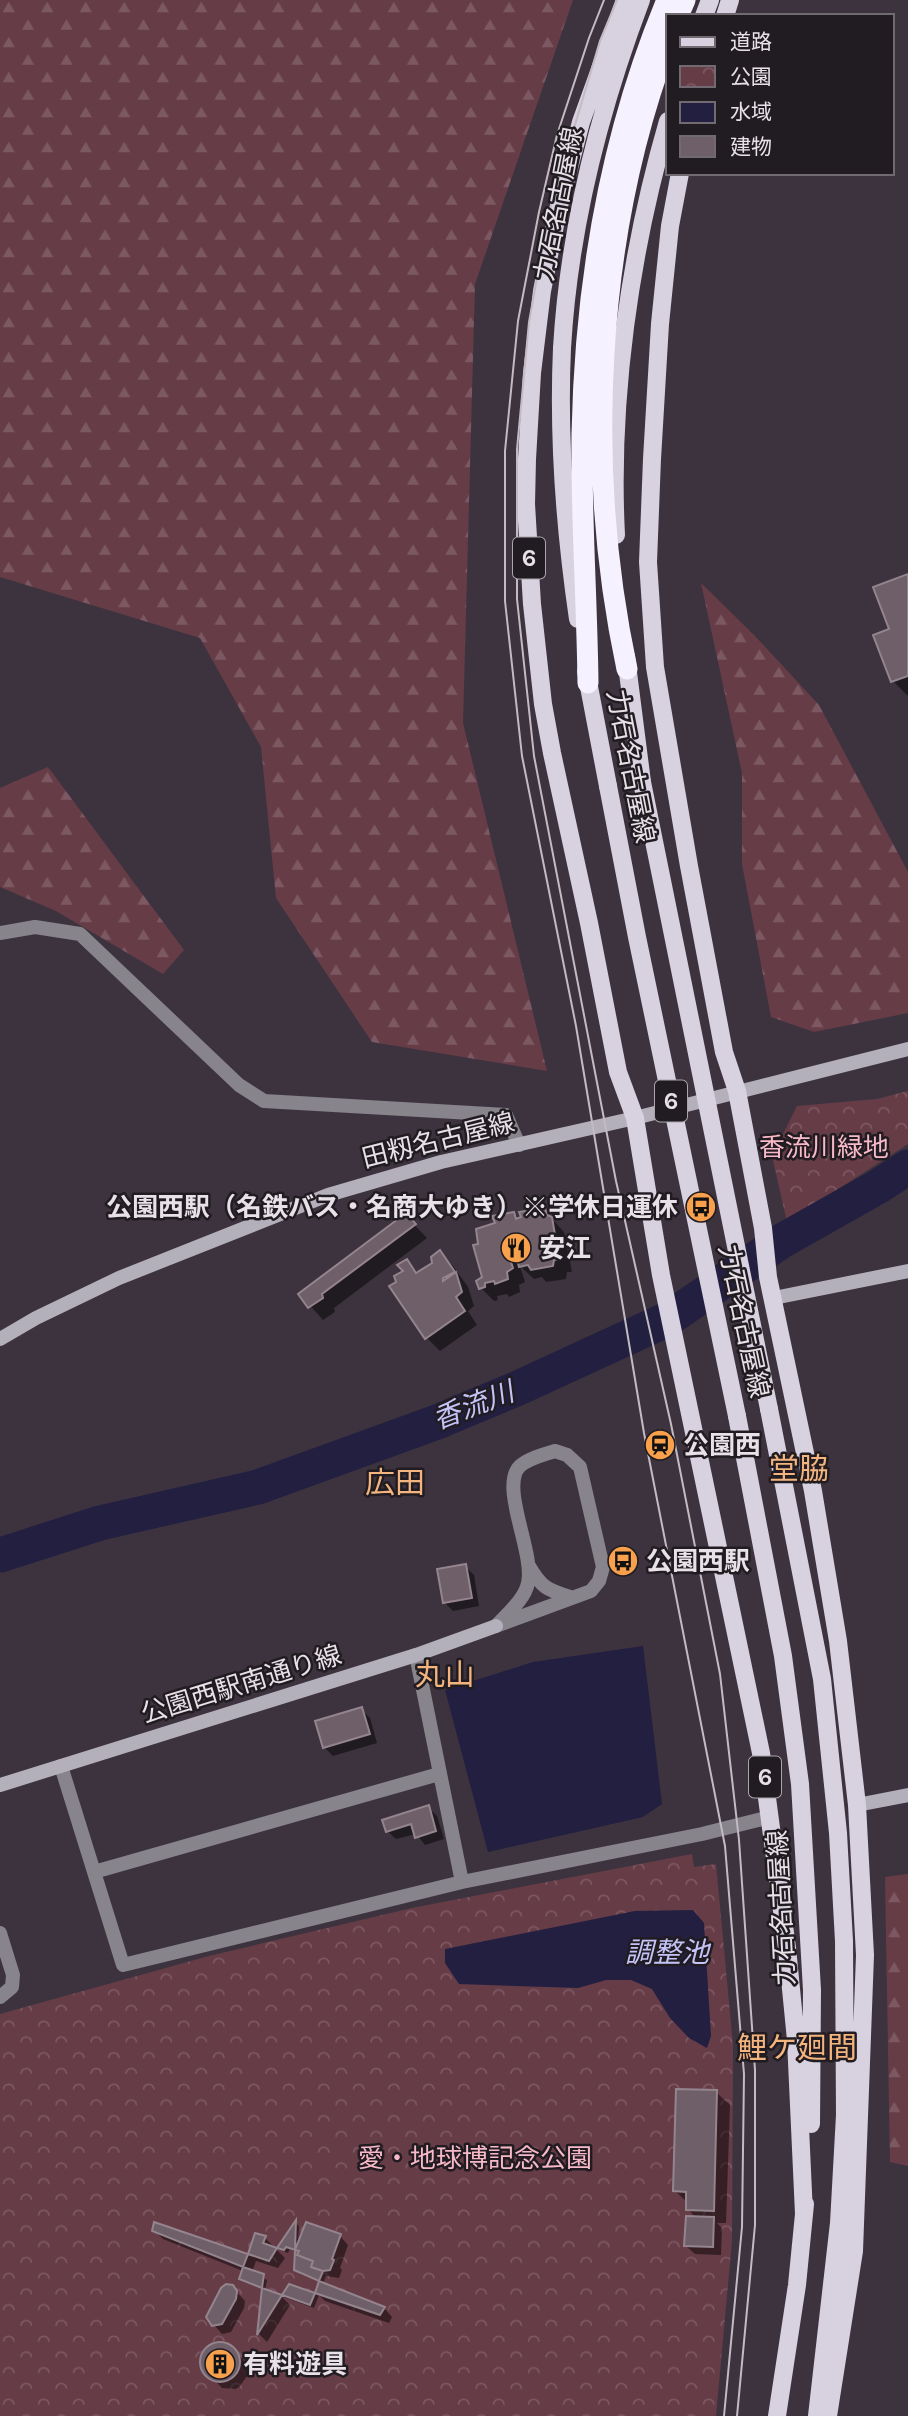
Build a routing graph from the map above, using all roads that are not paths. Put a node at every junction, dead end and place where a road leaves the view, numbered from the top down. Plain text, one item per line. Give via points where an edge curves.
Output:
1 (625, 0) edge
2 (641, 0) edge
3 (667, 0) edge
4 (666, 48) edge
5 (666, 129) edge
6 (680, 175) edge
7 (628, 670) junction
8 (588, 683) junction
9 (0, 933) edge
10 (908, 1049) edge
11 (737, 1091) junction
12 (635, 1118) junction
13 (519, 1144) junction
14 (908, 1271) edge
15 (774, 1298) junction
16 (0, 1339) edge
17 (529, 1566) junction
18 (570, 1597) junction
19 (496, 1626) junction
20 (416, 1655) junction
21 (61, 1766) junction
22 (439, 1774) junction
23 (0, 1785) edge
24 (908, 1795) edge
25 (857, 1805) junction
26 (770, 1817) junction
27 (94, 1872) junction
28 (462, 1882) junction
29 (0, 1933) edge
30 (0, 1997) edge
31 (804, 2214) junction
32 (776, 2416) edge
33 (817, 2416) edge
34 (828, 2416) edge

1 - 12 main road, 6 via 580,122 549,251 532,373 526,504 545,716 618,1072
2 - 8 main road, 力石名古屋線 / 6 via 593,151 573,252 562,347 566,515
3 - 8 highway via 620,145 593,290 583,434
4 - 7 highway via 624,201 605,355 606,538
5 - 7 main road, 力石名古屋線 / 6 via 634,267 617,426 616,528
6 - 11 main road via 660,324 648,562 655,667 724,1052
7 - 33 main road, 力石名古屋線 / 6, bridge via 642,782 822,1679 845,1941 845,2115 839,2222
8 - 31 main road, 力石名古屋線 / 6, bridge via 783,1656 800,1784 812,1990 811,2119
9 - 13 street via 35,927 80,934 239,1085 264,1101 506,1115
10 - 11 main road, 田籾名古屋線
11 - 12 main road, 田籾名古屋線
11 - 15 main road
12 - 13 main road, 田籾名古屋線
12 - 26 main road, 6 via 664,1289 761,1754
13 - 16 main road, 田籾名古屋線 via 328,1195 119,1278
14 - 15 main road
15 - 25 main road via 816,1505
17 - 18 street via 538,1583
17 - 18 street via 512,1482 527,1461 555,1451 580,1467 603,1567 591,1591
17 - 19 street via 528,1584 517,1604
18 - 19 street
19 - 20 main road, 公園西駅南通り線
20 - 21 main road, 公園西駅南通り線
20 - 22 street
21 - 23 main road, 公園西駅南通り線
21 - 27 street
22 - 27 street
22 - 28 street
24 - 25 main road
25 - 34 main road via 865,1955 854,2251
26 - 28 street
26 - 31 main road, 6 via 796,2040
27 - 28 street via 123,1965
29 - 30 street via 13,1975 12,1987
31 - 32 main road, 力石名古屋線 / 6

